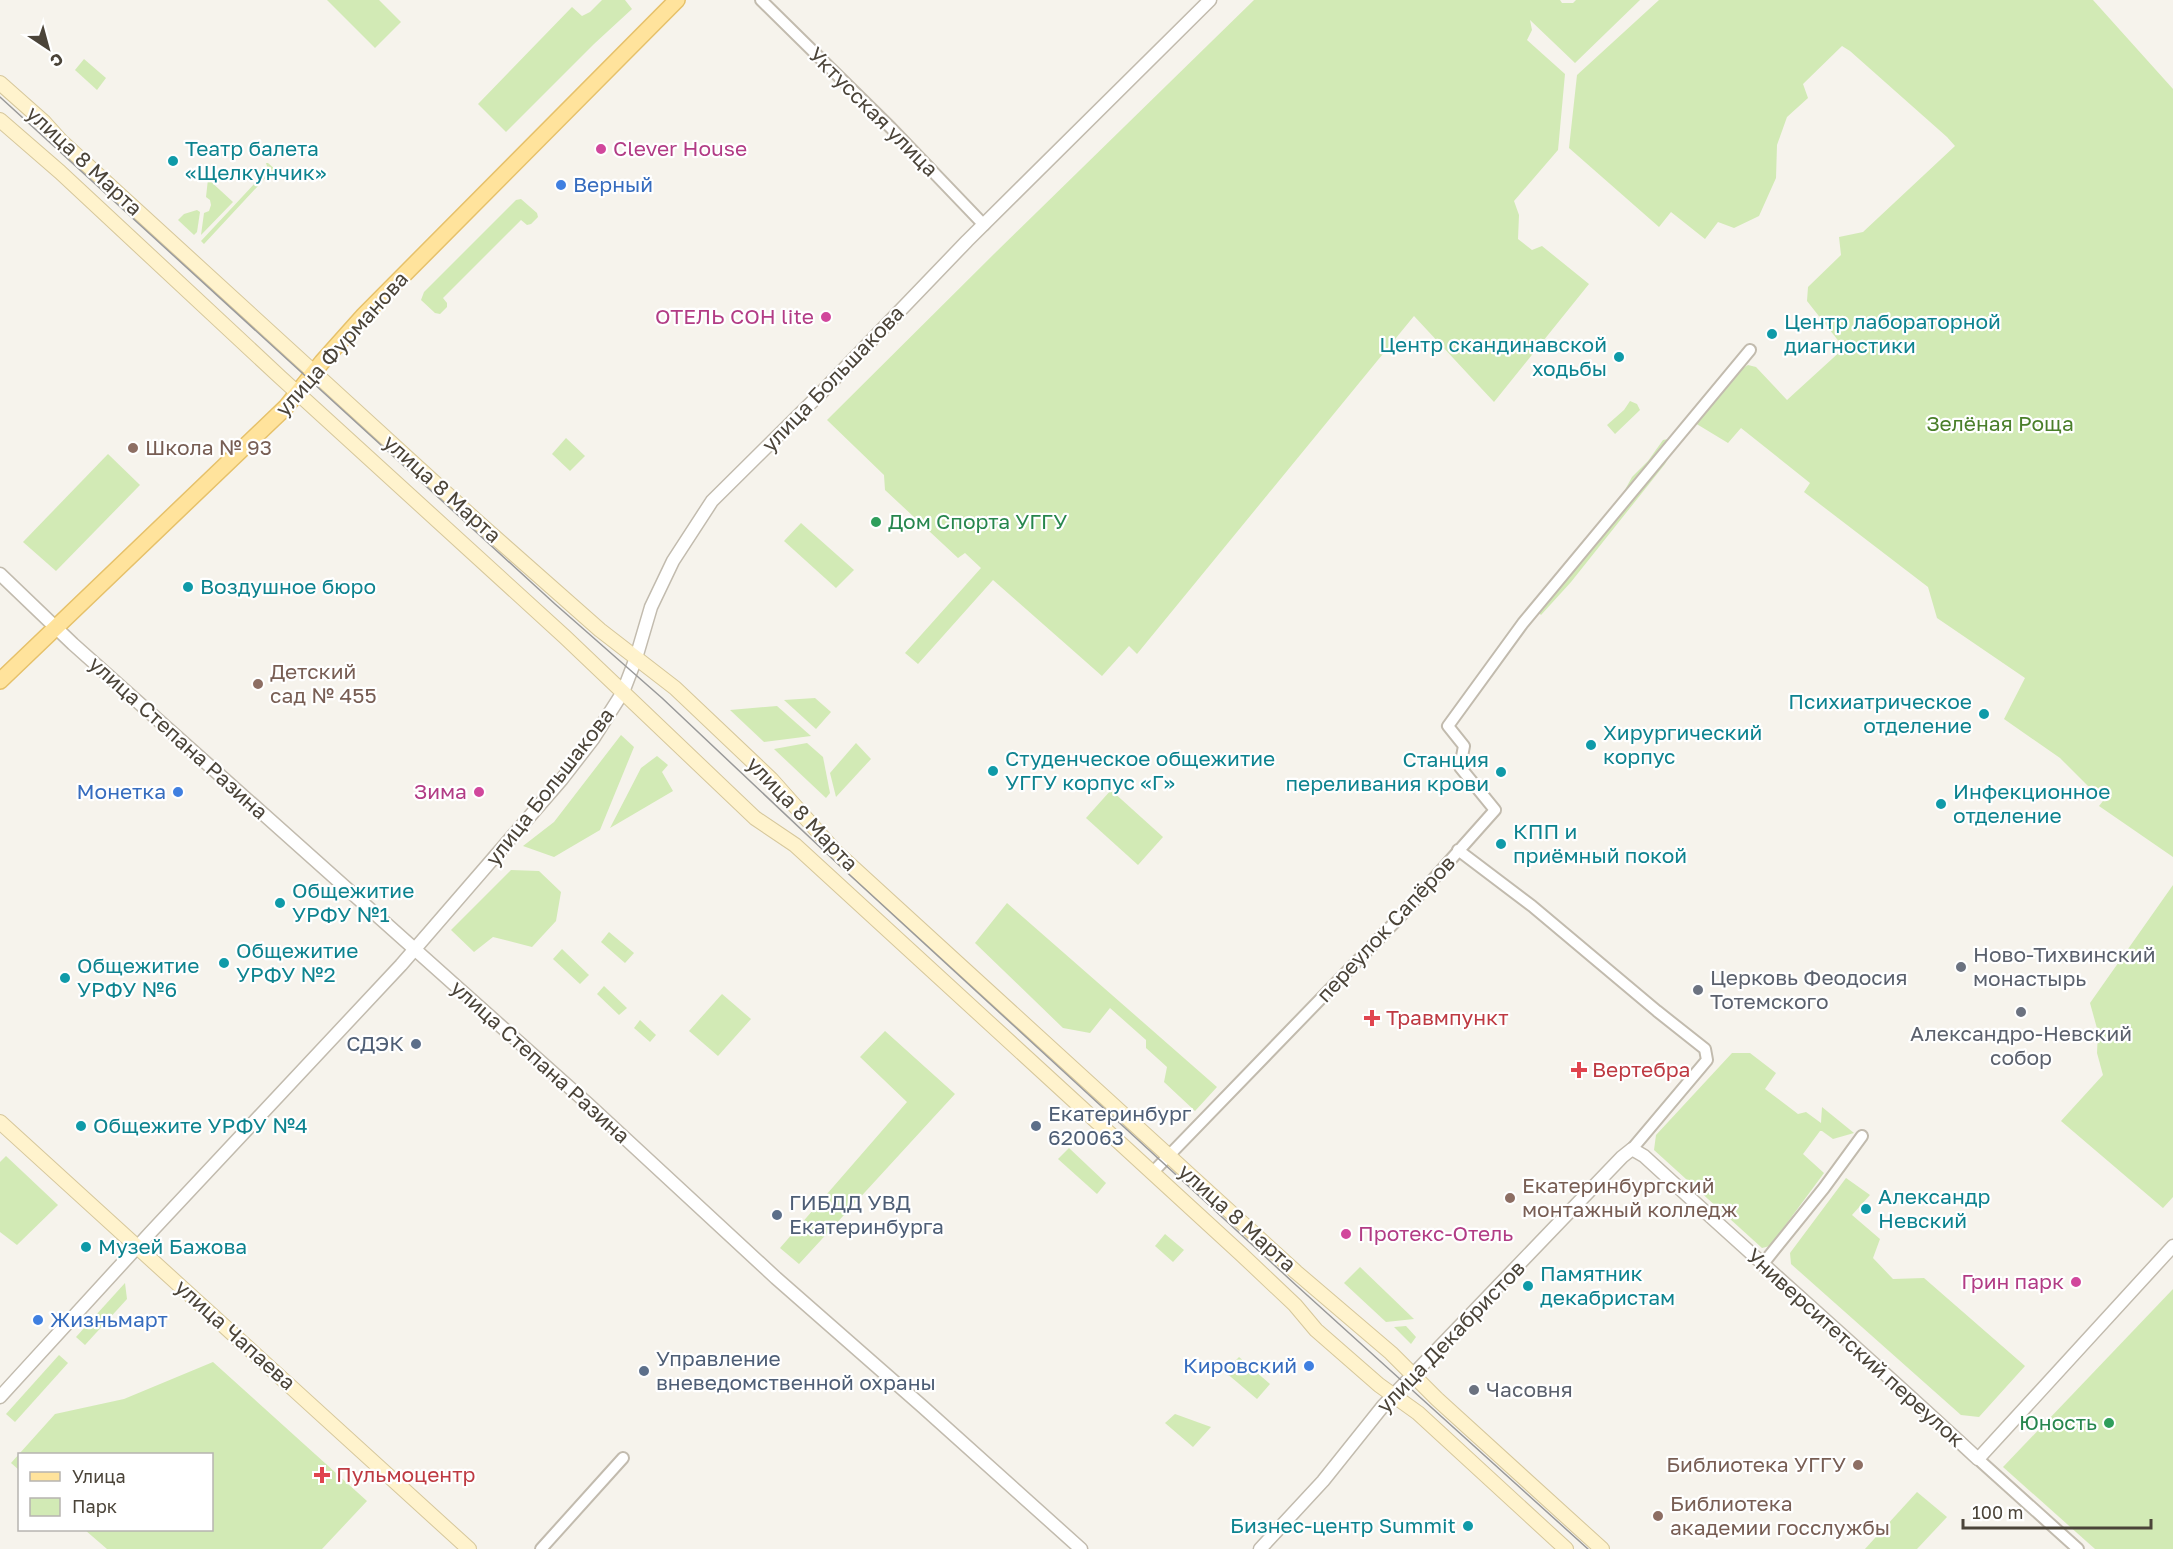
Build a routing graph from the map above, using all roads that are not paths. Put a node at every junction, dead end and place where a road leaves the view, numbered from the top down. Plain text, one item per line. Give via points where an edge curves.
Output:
1 (677, 0) edge
2 (761, 0) edge
3 (1210, 0) edge
4 (0, 83) edge
5 (0, 120) edge
6 (984, 225) junction
7 (1750, 350) dead end
8 (313, 373) junction
9 (297, 393) junction
10 (0, 574) edge
11 (56, 628) junction
12 (636, 658) junction
13 (0, 681) edge
14 (623, 692) junction
15 (1458, 850) junction
16 (414, 950) junction
17 (0, 1122) edge
18 (1862, 1136) dead end
19 (1632, 1149) junction
20 (1169, 1156) junction
21 (1152, 1173) junction
22 (2173, 1246) edge
23 (137, 1247) junction
24 (1762, 1265) junction
25 (1413, 1375) junction
26 (1393, 1395) junction
27 (0, 1398) edge
28 (623, 1458) dead end
29 (1978, 1459) junction
30 (469, 1549) edge
31 (541, 1549) edge
32 (1081, 1549) edge
33 (1260, 1549) edge
34 (1566, 1549) edge
35 (1602, 1549) edge
36 (2078, 1549) edge

1 - 8 main road, улица Фурманова via 395,283
2 - 6 street, Уктусская улица
3 - 6 street, улица Большакова
4 - 8 main road, улица 8 Марта
5 - 9 main road, улица 8 Марта
6 - 12 street, улица Большакова via 712,501 672,561 651,606
7 - 15 street, переулок Сапёров via 1523,623 1448,726 1464,746 1460,767 1495,810
8 - 9 main road, улица Фурманова
8 - 12 main road, улица 8 Марта
9 - 11 main road, улица Фурманова
9 - 14 main road, улица 8 Марта
10 - 11 street, улица Степана Разина
11 - 13 main road, улица Фурманова
11 - 16 street, улица Степана Разина
12 - 14 street, улица Большакова
12 - 20 main road, улица 8 Марта via 675,688 771,779 836,852
14 - 16 street, улица Большакова via 562,779
14 - 21 main road, улица 8 Марта via 755,818 795,845
15 - 19 street, улица Декабристов via 1532,906 1707,1053 1707,1060
15 - 20 street, переулок Сапёров via 1397,920
16 - 23 street, улица Большакова
16 - 32 street, улица Степана Разина
17 - 23 main road, улица Чапаева
18 - 24 street
19 - 24 street, Университетский переулок
19 - 25 street, улица Декабристов
20 - 21 street, переулок Сапёров
20 - 25 main road, улица 8 Марта
21 - 26 main road, улица 8 Марта via 1295,1305 1316,1330
22 - 29 street
23 - 27 street, улица Большакова
23 - 30 main road, улица Чапаева
24 - 29 street, Университетский переулок
25 - 26 street, улица Декабристов
25 - 35 main road, улица 8 Марта
26 - 33 street, улица Декабристов via 1323,1481
26 - 34 main road, улица 8 Марта via 1418,1413
28 - 31 street
29 - 36 street, Университетский переулок

